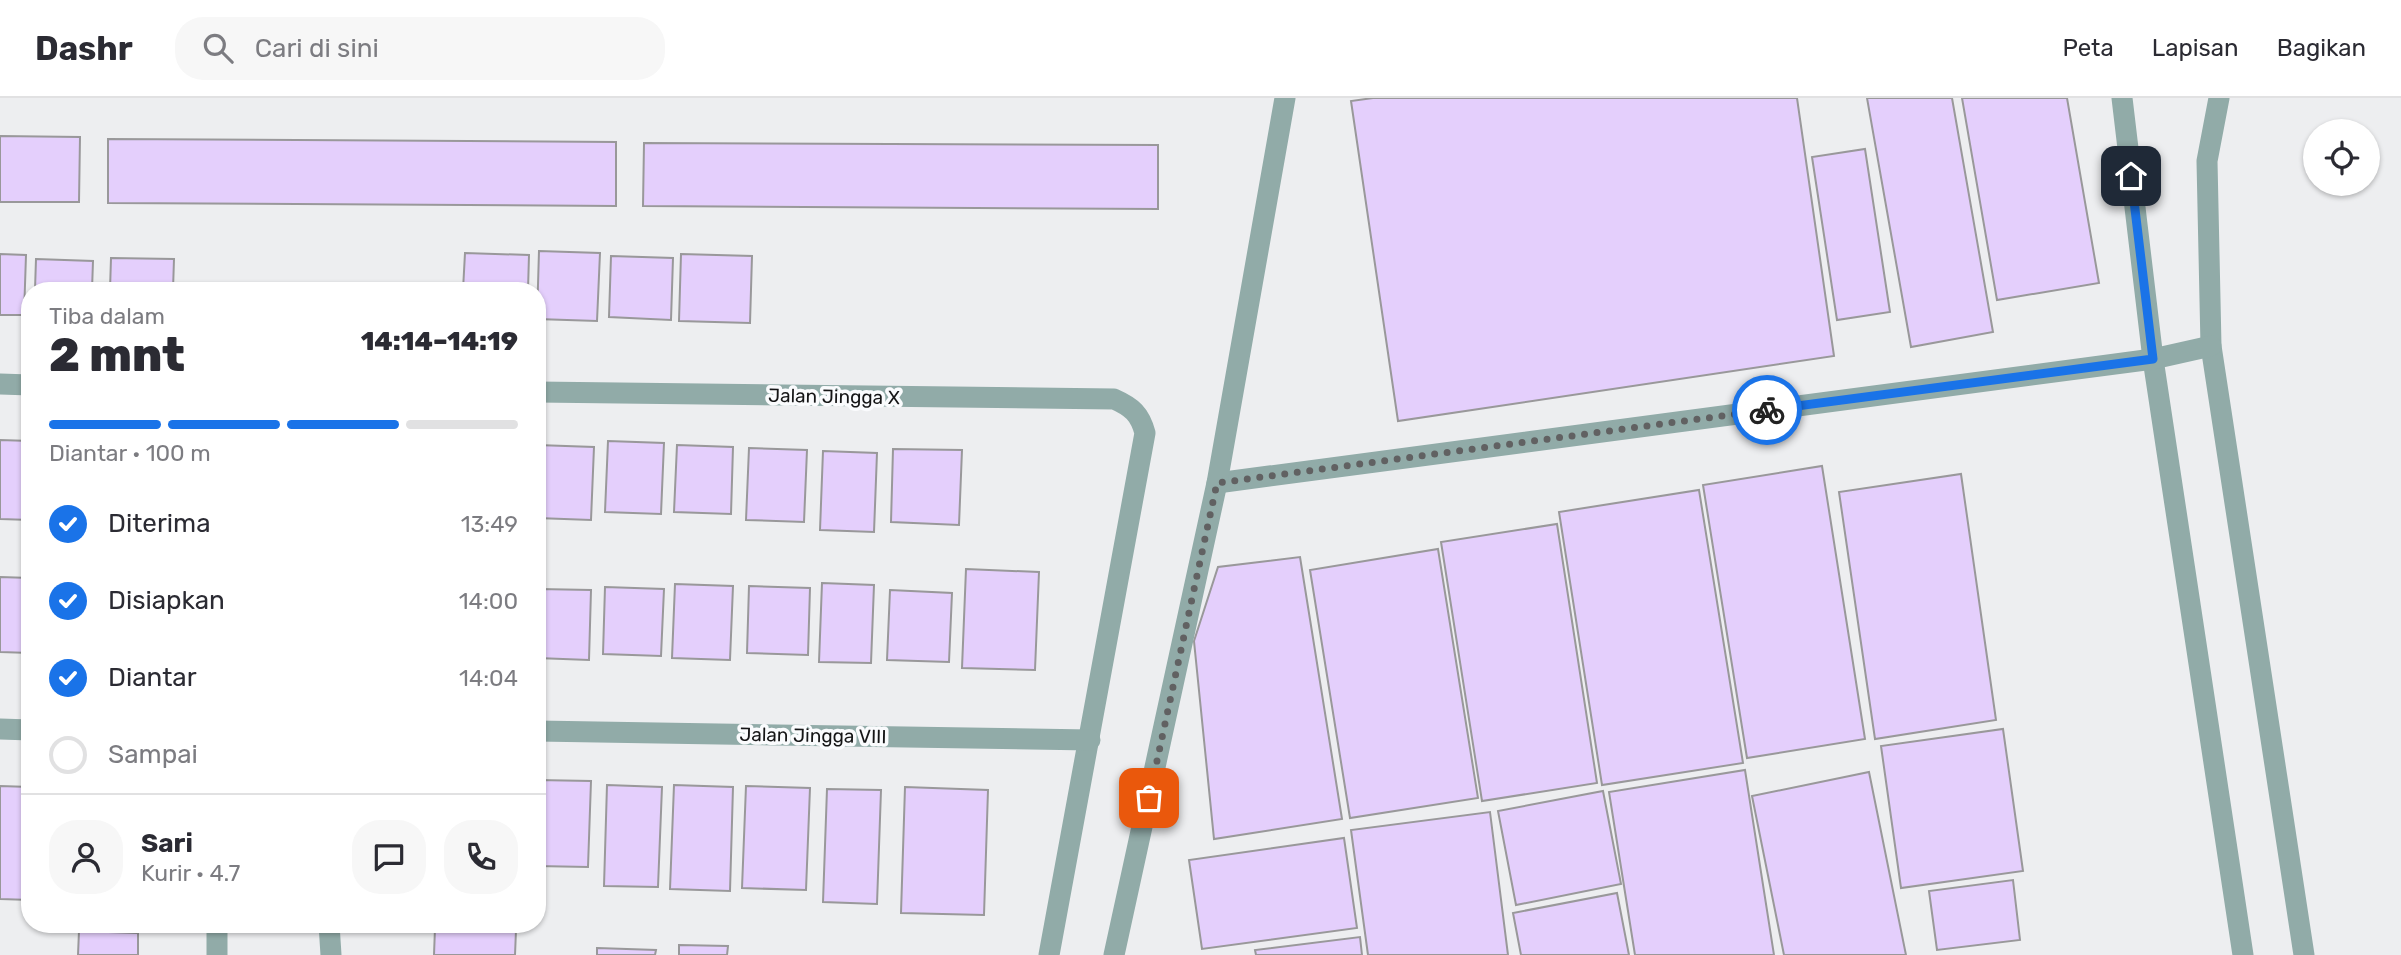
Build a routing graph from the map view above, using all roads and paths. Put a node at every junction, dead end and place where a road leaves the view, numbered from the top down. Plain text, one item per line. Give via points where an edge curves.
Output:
1 (1285, 98) edge
2 (2122, 98) edge
3 (2219, 98) edge
4 (2211, 346) junction
5 (2153, 359) junction
6 (0, 384) edge
7 (21, 385) edge
8 (546, 392) edge
9 (1217, 483) junction
10 (0, 729) edge
11 (21, 730) edge
12 (546, 731) edge
13 (1090, 740) junction
14 (217, 933) edge
15 (330, 933) edge
16 (216, 955) edge
17 (331, 955) edge
18 (1049, 955) edge
19 (1114, 955) edge
20 (2243, 955) edge
21 (2304, 955) edge

1 - 9 street
2 - 5 street
3 - 4 street via 2207,161
4 - 5 street
4 - 21 street
5 - 9 street
5 - 20 street
6 - 7 street
8 - 13 street, Jalan Jingga X via 1114,399 1130,406 1141,418 1145,433
9 - 19 street
10 - 11 street
12 - 13 street, Jalan Jingga VIII
13 - 18 street
14 - 16 street
15 - 17 street

